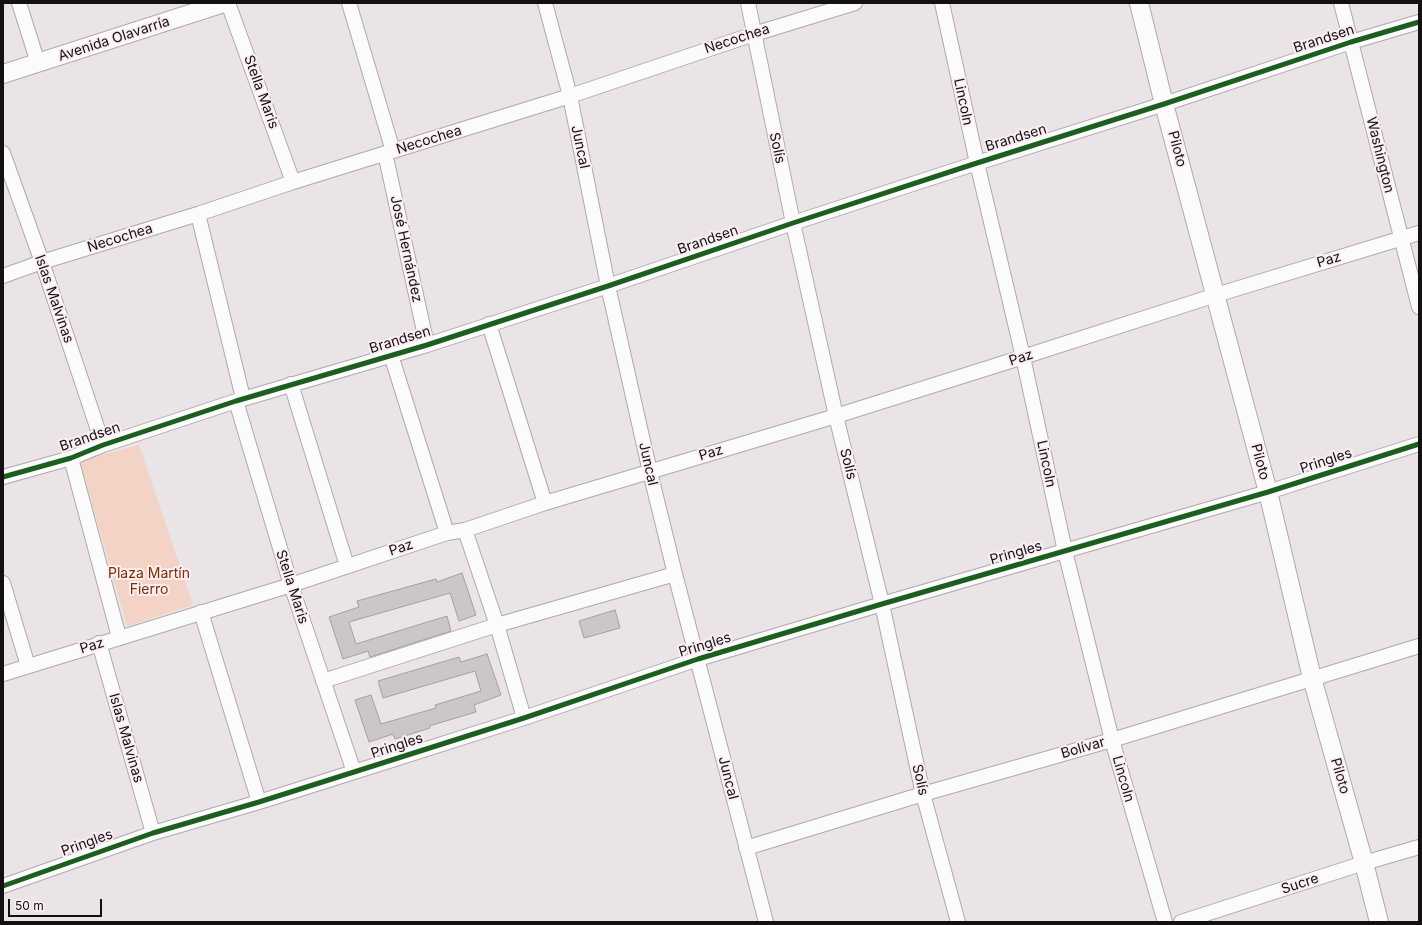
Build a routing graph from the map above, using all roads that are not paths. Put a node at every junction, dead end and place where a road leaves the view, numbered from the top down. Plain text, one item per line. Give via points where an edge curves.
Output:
1 (19, 3) edge
2 (224, 3) edge
3 (228, 3) edge
4 (349, 3) edge
5 (545, 3) edge
6 (748, 3) edge
7 (855, 3) edge
8 (942, 3) edge
9 (1139, 3) edge
10 (1341, 3) edge
11 (1419, 22) edge
12 (754, 34) junction
13 (1351, 42) junction
14 (38, 63) junction
15 (3, 74) edge
16 (570, 96) junction
17 (1164, 104) junction
18 (388, 152) junction
19 (3, 153) edge
20 (977, 163) junction
21 (293, 182) junction
22 (198, 214) junction
23 (792, 223) junction
24 (1419, 233) edge
25 (1401, 238) junction
26 (42, 262) junction
27 (3, 276) edge
28 (608, 286) junction
29 (1216, 295) junction
30 (1419, 307) edge
31 (488, 324) junction
32 (427, 344) junction
33 (391, 355) junction
34 (1023, 358) junction
35 (291, 384) junction
36 (239, 400) junction
37 (836, 416) junction
38 (1419, 444) edge
39 (103, 445) junction
40 (71, 458) junction
41 (650, 472) junction
42 (3, 477) edge
43 (1268, 492) junction
44 (545, 503) junction
45 (464, 530) junction
46 (447, 533) junction
47 (1065, 551) junction
48 (347, 566) junction
49 (675, 574) junction
50 (3, 583) edge
51 (290, 585) junction
52 (882, 604) junction
53 (201, 612) junction
54 (497, 625) junction
55 (120, 637) junction
56 (99, 643) junction
57 (1419, 646) edge
58 (698, 659) junction
59 (28, 666) junction
60 (3, 674) edge
61 (1312, 678) junction
62 (323, 681) junction
63 (524, 718) junction
64 (1112, 740) junction
65 (354, 772) junction
66 (923, 794) junction
67 (259, 802) junction
68 (153, 833) junction
69 (1419, 847) edge
70 (746, 848) junction
71 (1364, 863) junction
72 (3, 886) edge
73 (766, 922) edge
74 (958, 922) edge
75 (1165, 922) edge
76 (1181, 922) edge
77 (1379, 922) edge

1 - 14 street
2 - 14 main road, Avenida Olavarría
3 - 21 street, Stella Maris
4 - 18 street, José Hernández
5 - 16 street, Juncal
6 - 12 street, Solís
7 - 12 street, Necochea
8 - 20 street, Lincoln
9 - 17 main road, Piloto
10 - 13 street, Washington
11 - 13 street, Brandsen
12 - 16 street, Necochea
12 - 23 street, Solís
13 - 17 street, Brandsen
13 - 25 street, Washington
14 - 15 main road, Avenida Olavarría
16 - 18 street, Necochea
16 - 28 street, Juncal
17 - 20 street, Brandsen
17 - 29 main road, Piloto
18 - 21 street, Necochea
18 - 32 street, José Hernández
19 - 26 street, Islas Malvinas
20 - 23 street, Brandsen
20 - 34 street, Lincoln
21 - 22 street, Necochea
22 - 26 street, Necochea
22 - 36 street, Stella Maris
23 - 28 street, Brandsen
23 - 37 street, Solís
24 - 25 street, Paz
25 - 29 street, Paz
25 - 30 street, Washington
26 - 27 street, Necochea
26 - 39 street, Islas Malvinas
28 - 31 street, Brandsen
28 - 41 street, Juncal
29 - 34 street, Paz
29 - 43 main road, Piloto
31 - 32 street, Brandsen
31 - 44 street
32 - 33 street, Brandsen
33 - 35 street, Brandsen
33 - 46 street
34 - 37 street, Paz
34 - 47 street, Lincoln
35 - 36 street, Brandsen
35 - 48 street
36 - 39 street, Brandsen
36 - 51 street, Stella Maris
37 - 41 street, Paz
37 - 52 street, Solís
38 - 43 street, Pringles
39 - 40 street, Brandsen
40 - 42 street, Brandsen
40 - 55 street
41 - 44 street, Paz
41 - 49 street, Juncal
43 - 47 street, Pringles
43 - 61 main road, Piloto
44 - 45 street, Paz
45 - 46 street, Paz
45 - 54 street
46 - 48 street, Paz
47 - 52 street, Pringles
47 - 64 street, Lincoln
48 - 51 street, Paz
49 - 54 street
49 - 58 street, Juncal
50 - 59 street
51 - 53 street, Paz
51 - 62 street, Stella Maris
52 - 58 street, Pringles
52 - 66 street, Solís
53 - 55 street, Paz
53 - 67 street
54 - 62 street
54 - 63 street
55 - 56 street, Paz
56 - 59 street, Paz
56 - 68 street, Islas Malvinas
57 - 61 street, Bolívar
58 - 63 street, Pringles
58 - 70 street, Juncal
59 - 60 street, Paz
61 - 64 street, Bolívar
61 - 71 main road, Piloto
62 - 65 street, Stella Maris
63 - 65 street, Pringles
64 - 66 street, Bolívar
64 - 75 street, Lincoln
65 - 67 street, Pringles
66 - 70 street, Bolívar
66 - 74 street, Solís
67 - 68 street, Pringles
68 - 72 street, Pringles
69 - 71 street, Sucre
70 - 73 street, Juncal
71 - 76 street, Sucre
71 - 77 main road, Piloto

